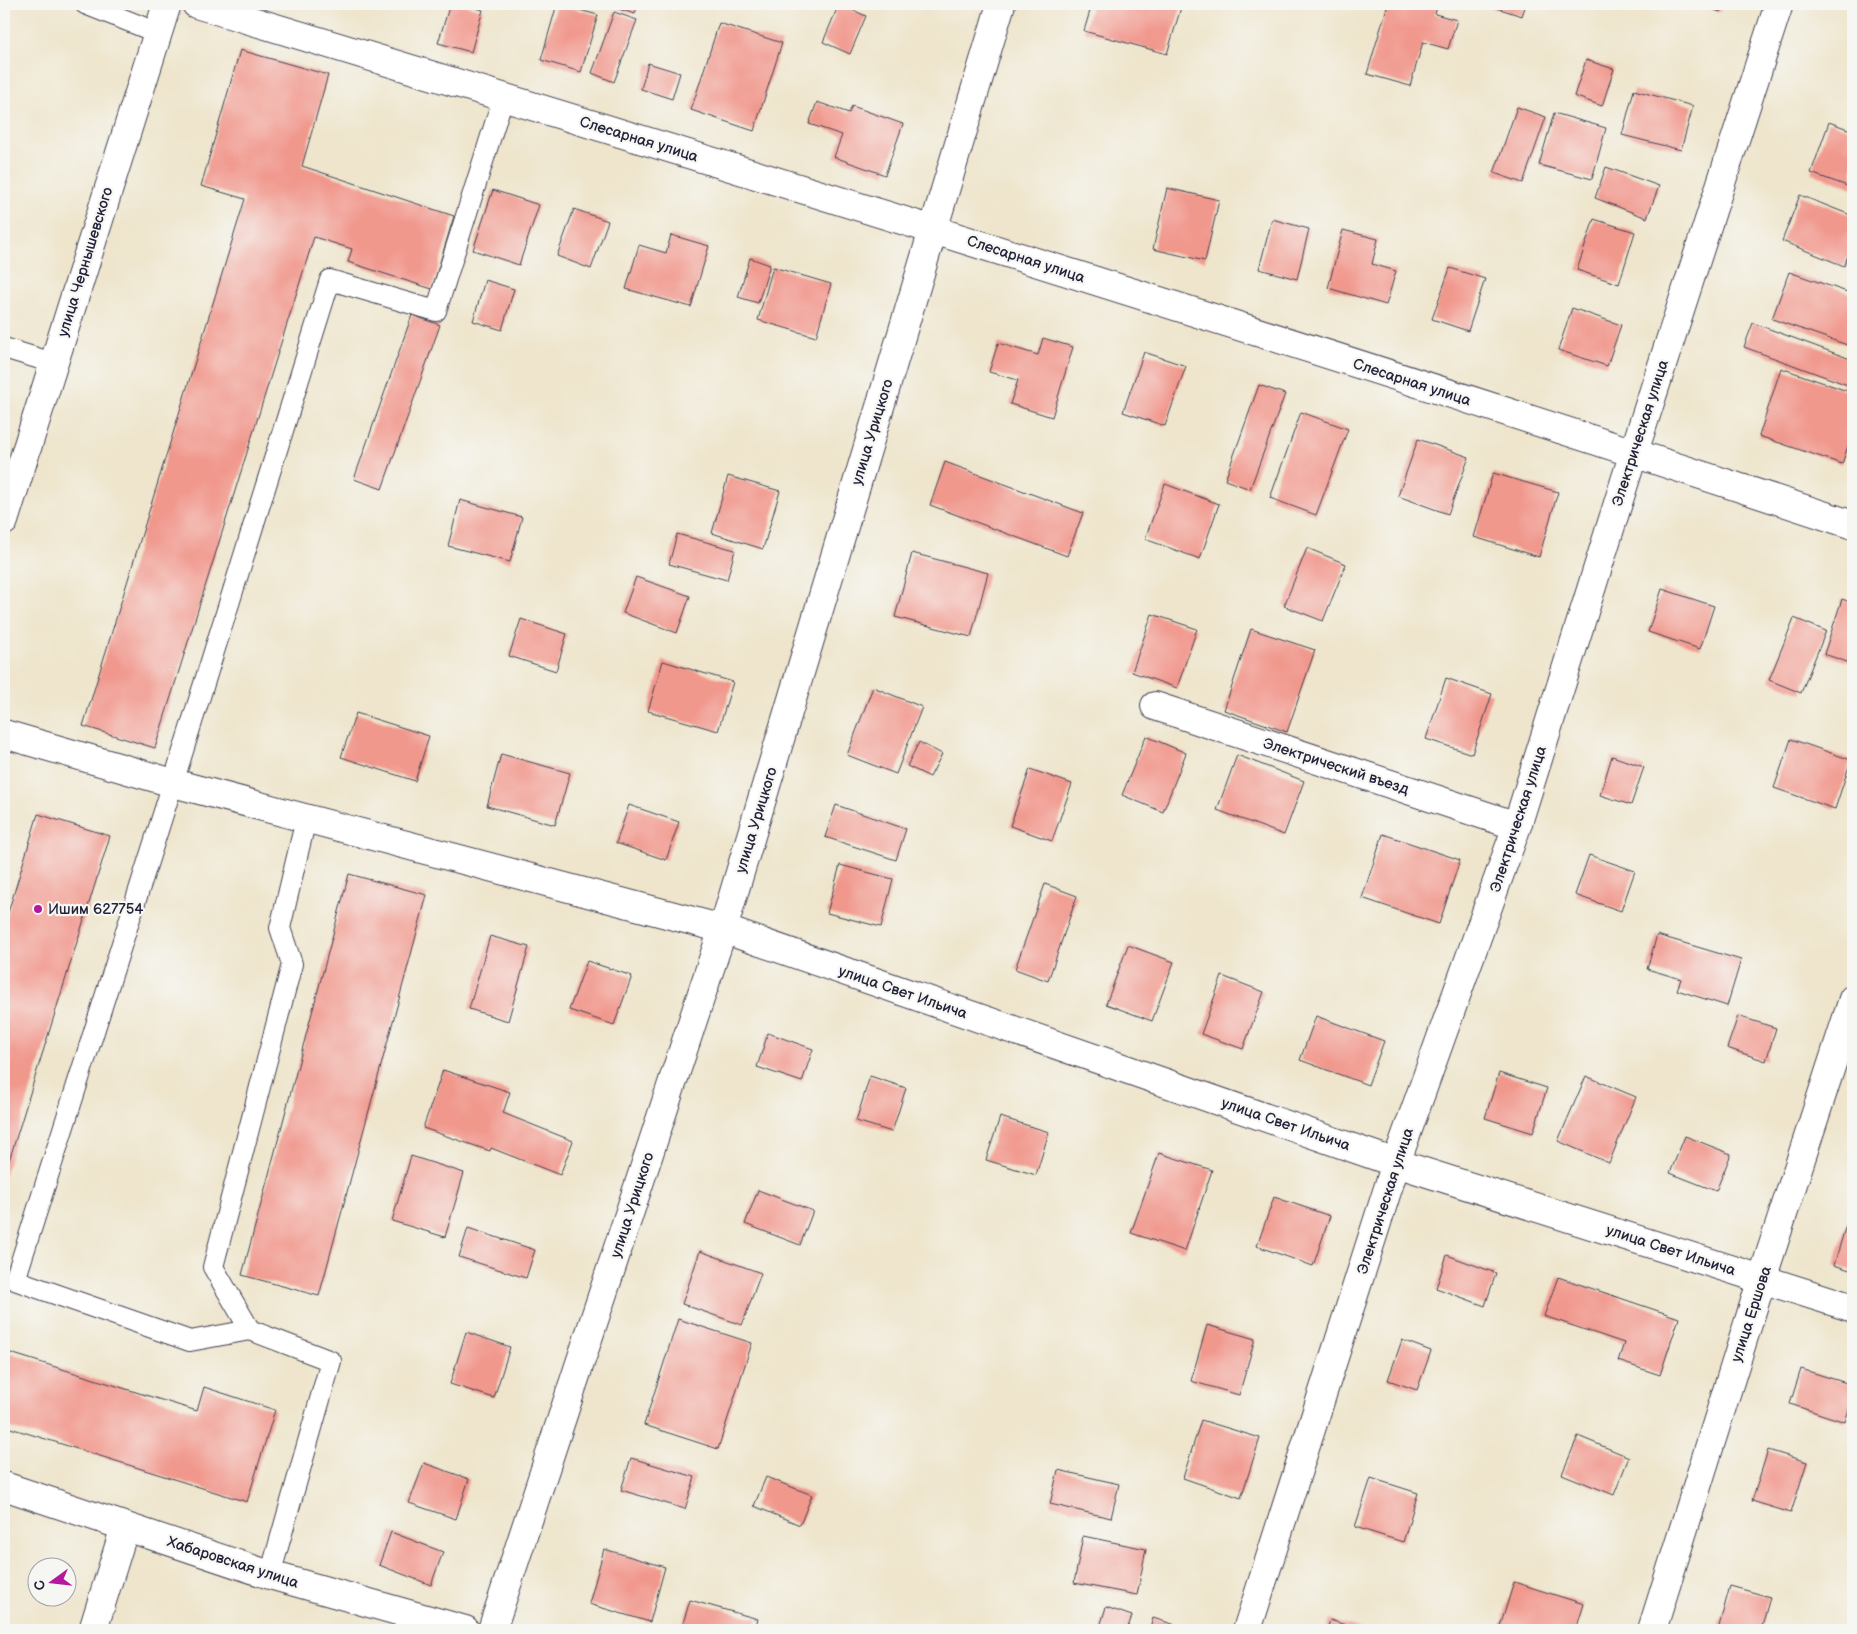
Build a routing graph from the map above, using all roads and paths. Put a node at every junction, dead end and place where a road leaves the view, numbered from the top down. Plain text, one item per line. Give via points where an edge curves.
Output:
1 (85, 4) edge
2 (167, 4) edge
3 (196, 4) edge
4 (1001, 4) edge
5 (1778, 4) edge
6 (158, 32) junction
7 (503, 98) junction
8 (933, 229) junction
9 (4, 348) edge
10 (53, 362) junction
11 (1634, 452) junction
12 (4, 521) edge
13 (1853, 525) edge
14 (1155, 706) dead end
15 (4, 734) edge
16 (173, 783) junction
17 (306, 818) junction
18 (1517, 826) junction
19 (723, 929) junction
20 (1853, 999) edge
21 (1396, 1163) junction
22 (1762, 1279) junction
23 (1853, 1308) edge
24 (250, 1330) junction
25 (4, 1486) edge
26 (124, 1527) junction
27 (270, 1575) junction
28 (93, 1630) edge
29 (465, 1630) edge
30 (492, 1630) edge
31 (1248, 1630) edge
32 (1652, 1630) edge

1 - 6 lane
2 - 6 street, улица Чернышевского
3 - 7 street, Слесарная улица
4 - 8 street, улица Урицкого
5 - 11 street, Электрическая улица
6 - 10 street, улица Чернышевского
7 - 8 street, Слесарная улица
7 - 16 lane via 436,311 330,280
8 - 11 street, Слесарная улица
8 - 19 street, улица Урицкого
9 - 10 lane
10 - 12 street, улица Чернышевского
11 - 13 street, Слесарная улица
11 - 18 street, Электрическая улица
14 - 18 street, Электрический въезд
15 - 16 street, улица Свет Ильича
16 - 17 street, улица Свет Ильича
16 - 24 lane via 15,1280 190,1341
17 - 19 street, улица Свет Ильича
17 - 24 lane via 280,928 292,964 213,1267
18 - 21 street, Электрическая улица
19 - 21 street, улица Свет Ильича
19 - 30 street, улица Урицкого
20 - 22 street, улица Ершова
21 - 22 street, улица Свет Ильича
21 - 31 street, Электрическая улица
22 - 23 street, улица Свет Ильича
22 - 32 street, улица Ершова
24 - 27 lane via 331,1361
25 - 26 street, Хабаровская улица
26 - 27 street, Хабаровская улица
26 - 28 street
27 - 29 street, Хабаровская улица

